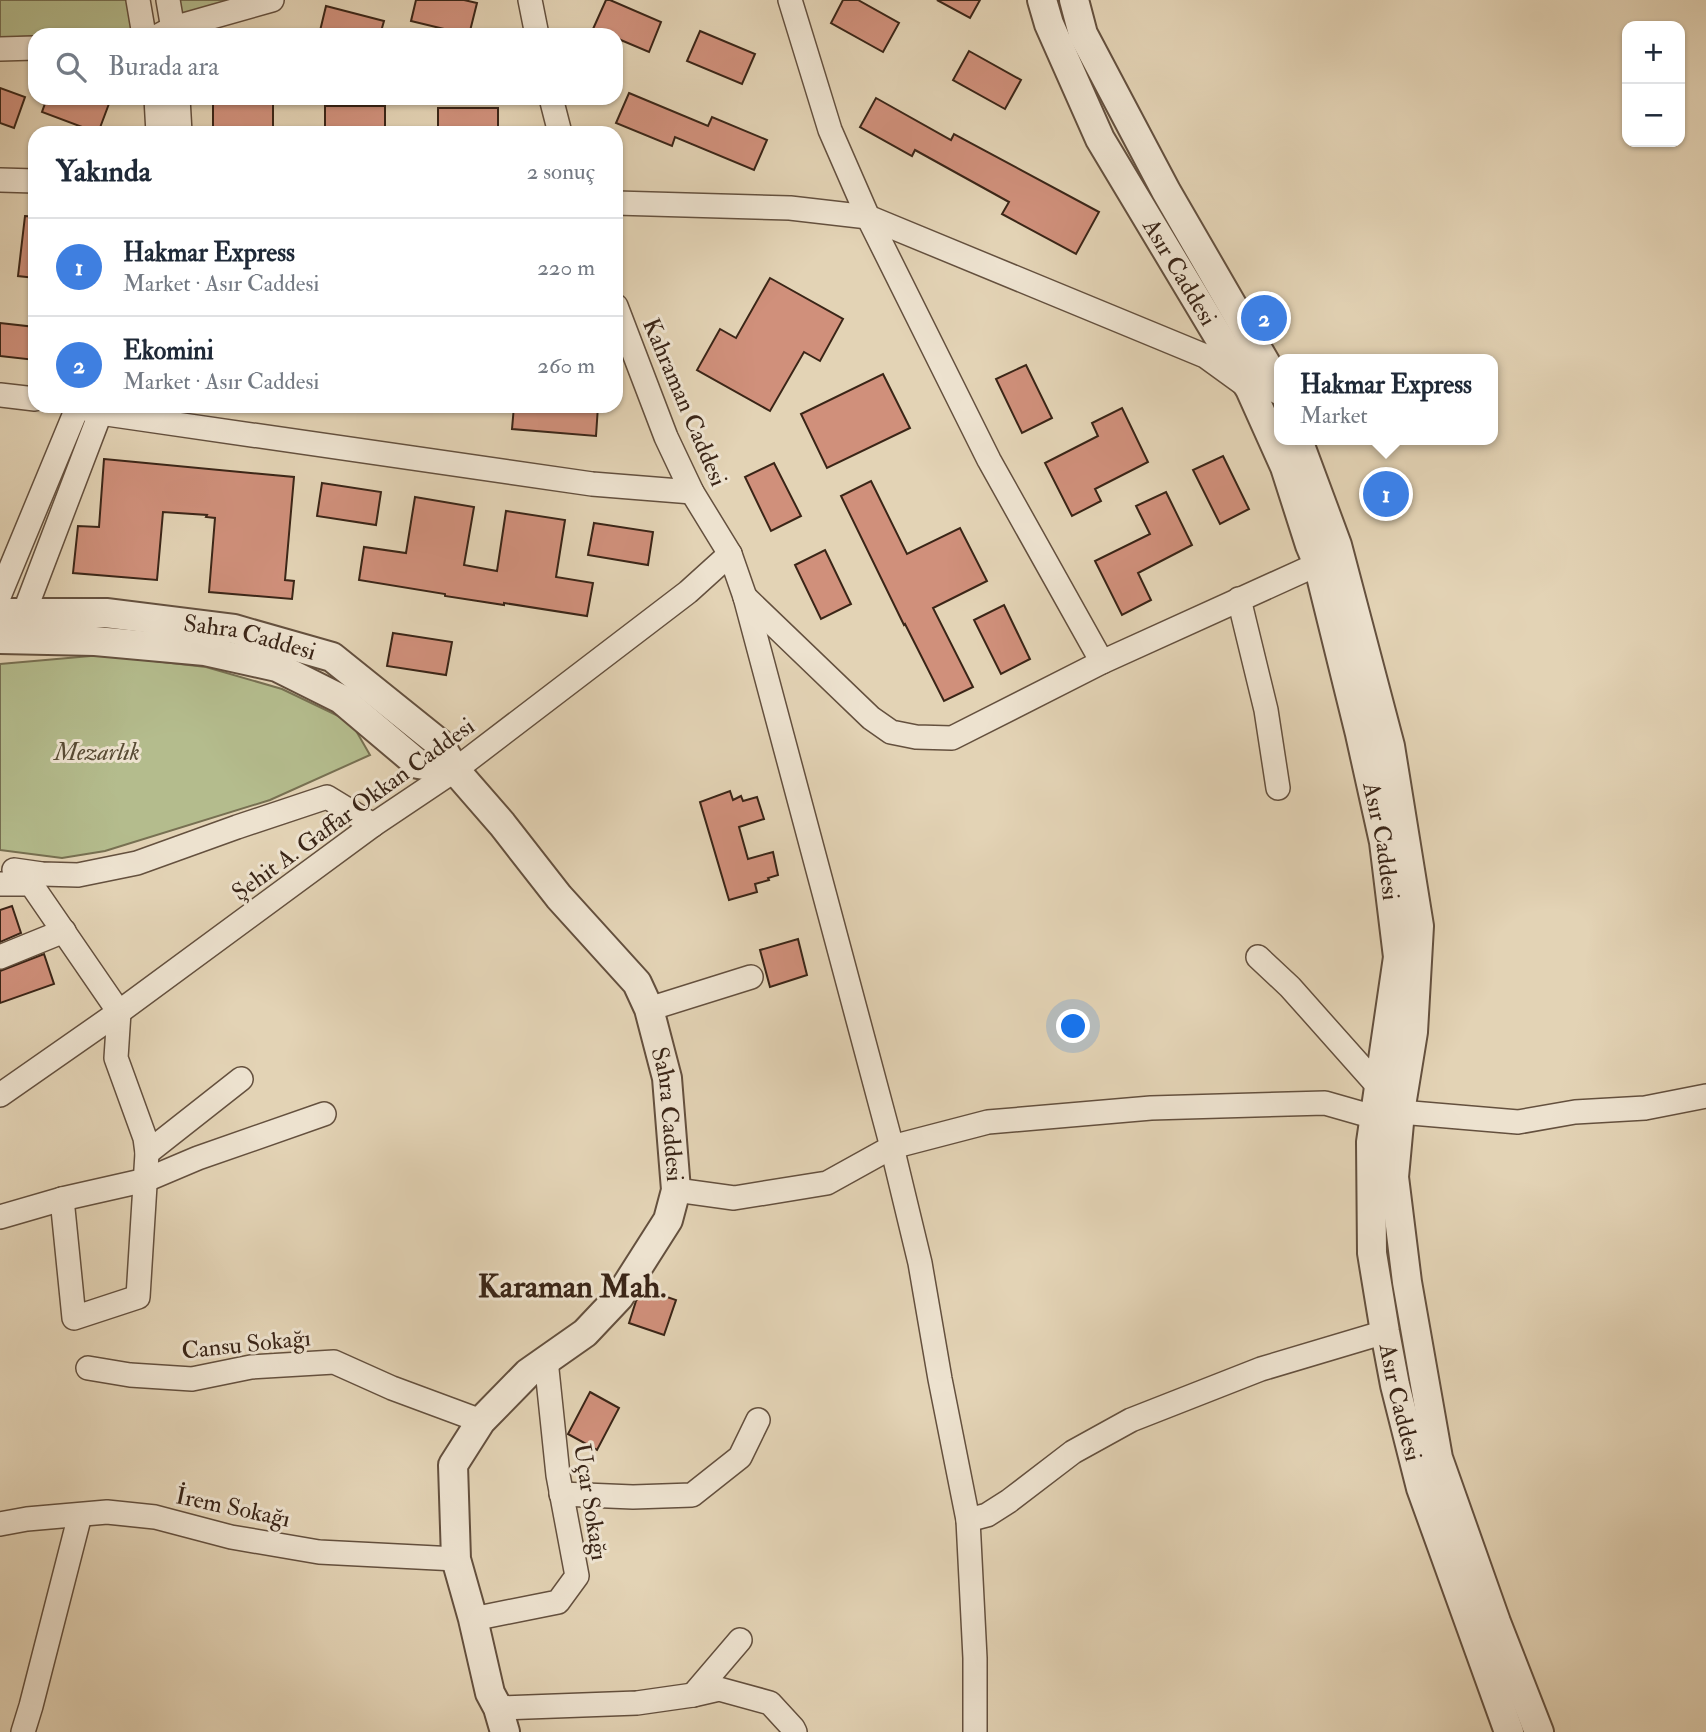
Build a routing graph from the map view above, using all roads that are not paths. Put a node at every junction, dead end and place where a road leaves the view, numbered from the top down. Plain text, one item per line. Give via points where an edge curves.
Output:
1 (138, 0) edge
2 (168, 0) edge
3 (272, 0) edge
4 (530, 0) edge
5 (790, 0) edge
6 (1042, 0) edge
7 (1074, 0) edge
8 (143, 28) edge
9 (169, 28) edge
10 (185, 28) edge
11 (536, 28) edge
12 (28, 48) edge
13 (0, 49) edge
14 (156, 105) edge
15 (178, 105) edge
16 (553, 105) edge
17 (158, 126) edge
18 (180, 126) edge
19 (558, 126) edge
20 (0, 180) edge
21 (28, 181) edge
22 (623, 203) edge
23 (868, 217) junction
24 (623, 324) edge
25 (1274, 378) edge
26 (1250, 389) junction
27 (0, 395) edge
28 (28, 398) edge
29 (74, 413) edge
30 (101, 413) edge
31 (122, 413) edge
32 (1274, 442) edge
33 (1275, 445) edge
34 (1300, 445) edge
35 (692, 492) junction
36 (730, 554) junction
37 (1318, 564) junction
38 (0, 594) edge
39 (745, 597) junction
40 (1239, 599) junction
41 (12, 613) edge
42 (0, 639) edge
43 (1102, 663) junction
44 (455, 770) junction
45 (1278, 788) dead end
46 (373, 825) junction
47 (0, 869) edge
48 (0, 884) edge
49 (64, 931) junction
50 (0, 957) edge
51 (1258, 957) dead end
52 (751, 978) dead end
53 (649, 1009) junction
54 (119, 1012) junction
55 (241, 1079) dead end
56 (1379, 1087) junction
57 (0, 1096) edge
58 (1706, 1096) edge
59 (324, 1114) dead end
60 (1387, 1115) junction
61 (892, 1147) junction
62 (146, 1153) junction
63 (146, 1180) junction
64 (676, 1190) junction
65 (62, 1199) junction
66 (0, 1217) edge
67 (1385, 1332) junction
68 (546, 1360) junction
69 (88, 1367) dead end
70 (758, 1420) dead end
71 (481, 1421) junction
72 (561, 1494) junction
73 (80, 1516) junction
74 (968, 1520) junction
75 (0, 1524) edge
76 (456, 1559) junction
77 (473, 1619) junction
78 (740, 1640) dead end
79 (693, 1695) junction
80 (502, 1720) edge
81 (23, 1732) edge
82 (795, 1732) edge
83 (975, 1732) edge
84 (1509, 1732) edge
85 (1539, 1732) edge

1 - 8 street
2 - 9 street
3 - 10 street
4 - 11 street
5 - 23 street via 830,130
6 - 26 street, Asır Caddesi via 1100,139
7 - 25 street, Asır Caddesi via 1083,34 1166,191
12 - 13 street
14 - 17 street
15 - 18 street
16 - 19 street
20 - 21 street
22 - 23 street via 790,208
23 - 26 street via 1205,356
23 - 43 street via 989,460
24 - 35 street, Kahraman Caddesi
26 - 32 street, Asır Caddesi
27 - 28 street
29 - 38 street
30 - 41 street
31 - 35 street via 592,484
33 - 37 street, Asır Caddesi
34 - 60 street, Asır Caddesi via 1337,545 1390,746 1419,926 1413,1032
35 - 36 street, Kahraman Caddesi
36 - 39 street, Kahraman Caddesi
36 - 44 street, Şehit A. Gaffar Okkan Caddesi via 688,592
37 - 40 street
37 - 56 street, Asır Caddesi via 1384,842 1398,957
39 - 43 street via 872,718 891,732 916,737 952,738
39 - 61 street, Kahraman Caddesi
40 - 43 street
40 - 45 street via 1266,710
41 - 44 street, Sahra Caddesi via 106,613 234,629 331,657 439,743
42 - 44 street, Sahra Caddesi via 95,641 205,651 277,667 341,699 418,764
44 - 46 street, Şehit A. Gaffar Okkan Caddesi
44 - 53 street, Sahra Caddesi via 636,983
46 - 47 street via 327,797 137,863 78,874
46 - 54 street, Şehit A. Gaffar Okkan Caddesi
48 - 49 street via 31,884
49 - 50 street
49 - 54 street
51 - 56 street
52 - 53 street
53 - 64 street, Sahra Caddesi via 667,1077
54 - 57 street, Şehit A. Gaffar Okkan Caddesi
54 - 62 street via 116,1058 145,1138
55 - 62 street
56 - 60 street, Asır Caddesi
58 - 60 street via 1645,1108 1575,1112 1518,1122
59 - 63 street
60 - 61 street via 1325,1103 1151,1108 988,1122
60 - 67 street, Asır Caddesi via 1371,1142 1372,1253
60 - 85 street, Asır Caddesi via 1407,1282 1438,1458
61 - 64 street via 827,1182 734,1198
61 - 74 street, Kahraman Caddesi via 920,1263
62 - 63 street
63 - 65 street
63 - 65 street via 138,1297 74,1318
64 - 68 street, Sahra Caddesi via 668,1220 619,1297 585,1333
65 - 66 street
67 - 74 street via 1261,1369 1131,1420 1073,1452 987,1515
67 - 84 street, Asır Caddesi via 1421,1488
68 - 71 street, Sahra Caddesi
68 - 72 street, Uçar Sokağı
69 - 71 street, Cansu Sokağı via 192,1378 251,1367 334,1362
70 - 72 street via 740,1457 692,1496
71 - 76 street, Sahra Caddesi via 453,1465
72 - 77 street, Uçar Sokağı via 577,1576 558,1602
73 - 75 street, İrem Sokağı
73 - 76 street, İrem Sokağı via 107,1512 155,1517 318,1552
73 - 81 street
74 - 83 street, Kahraman Caddesi
76 - 77 street, Sahra Caddesi
77 - 80 street, Sahra Caddesi via 490,1693
78 - 79 street
79 - 80 street
79 - 82 street via 719,1689 770,1703

